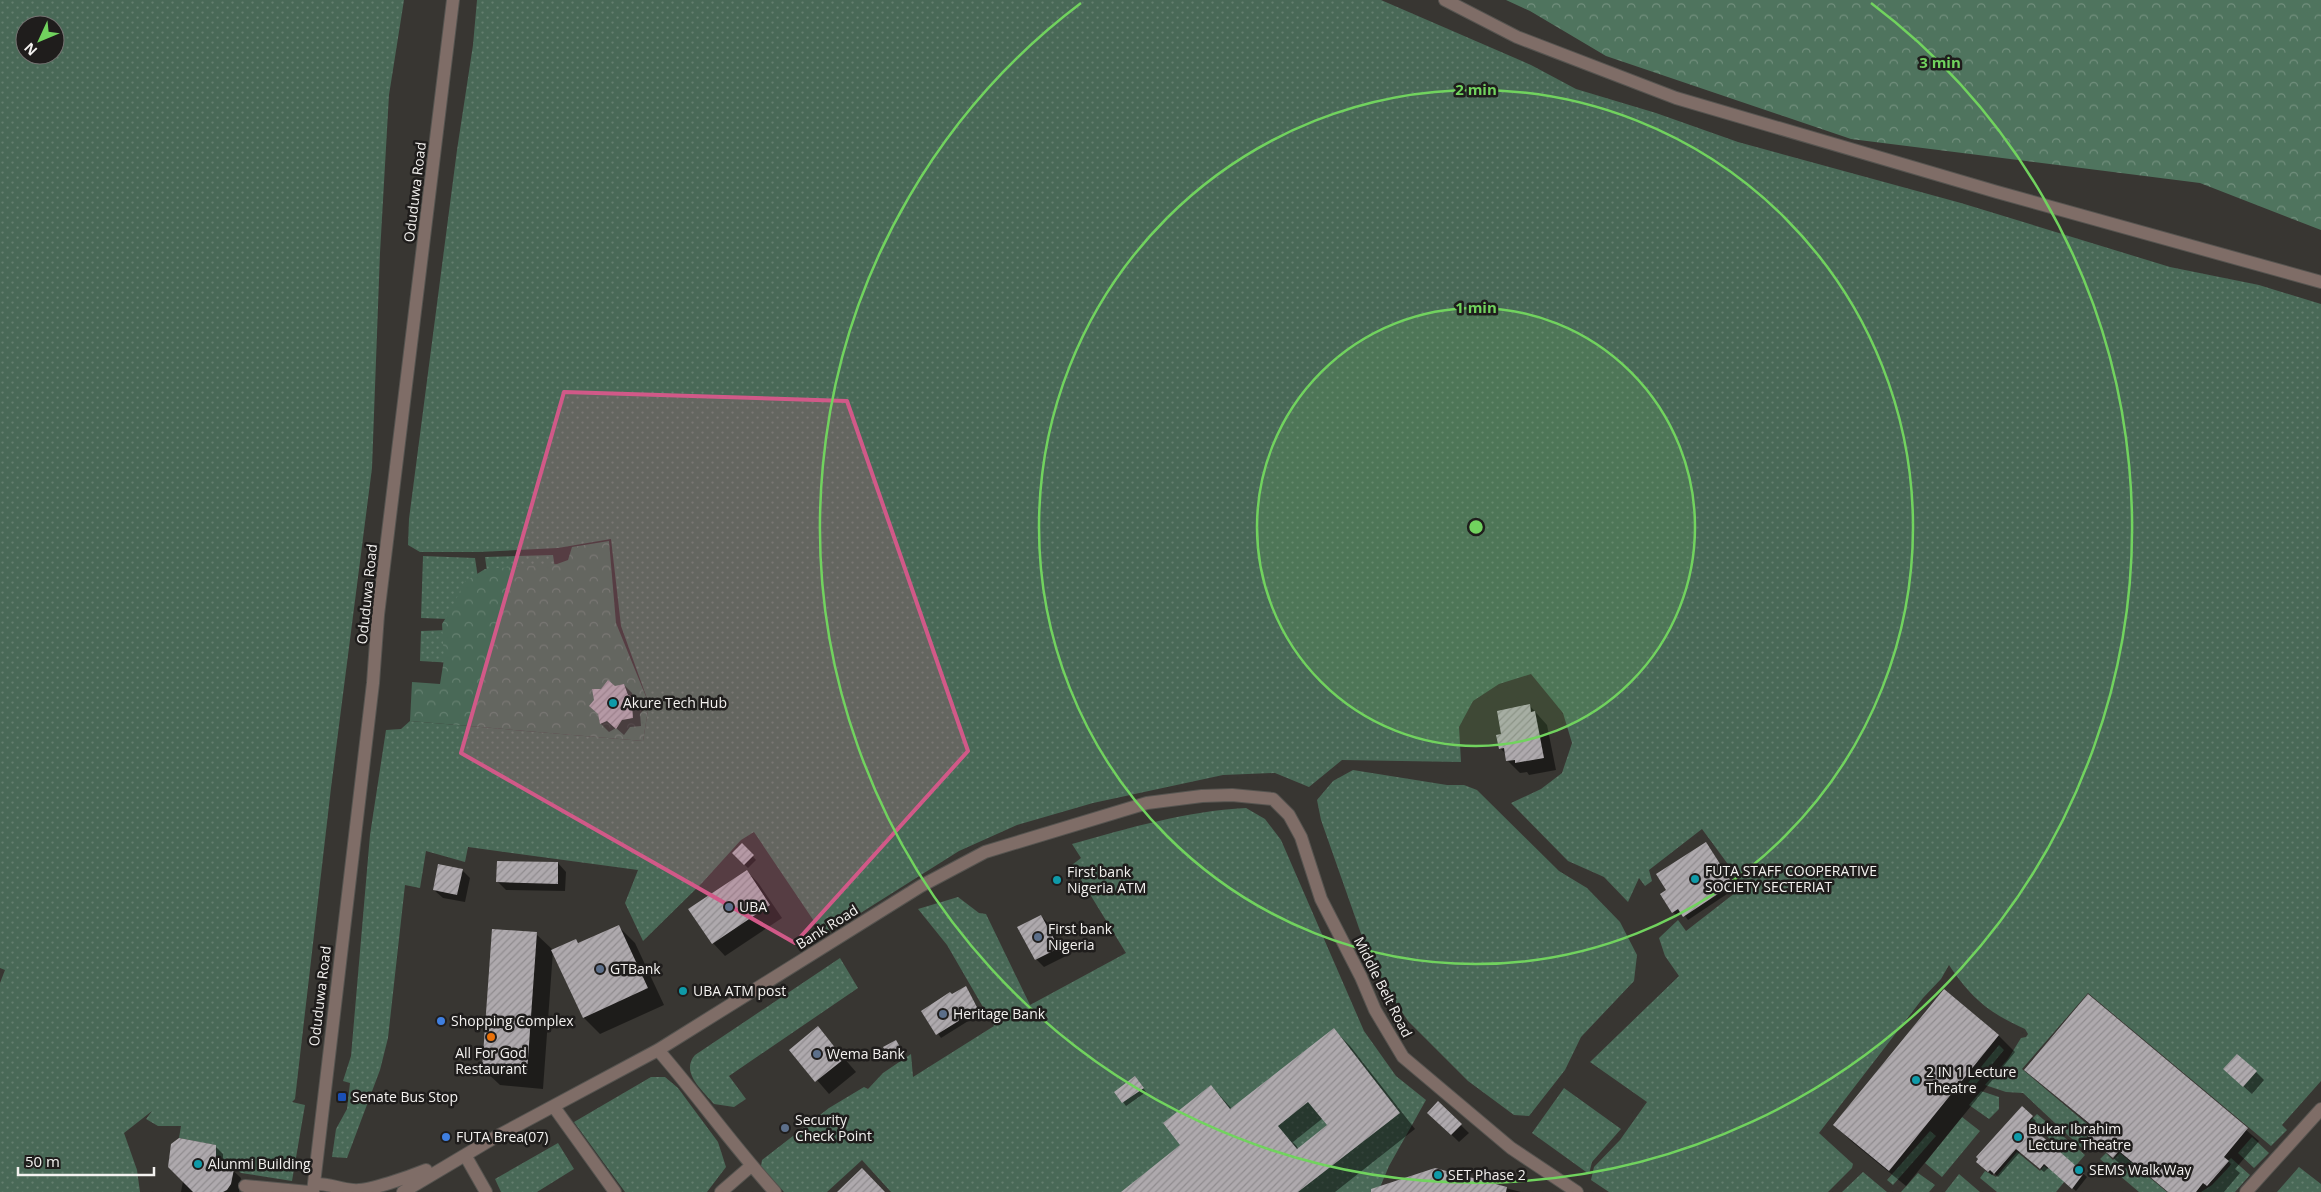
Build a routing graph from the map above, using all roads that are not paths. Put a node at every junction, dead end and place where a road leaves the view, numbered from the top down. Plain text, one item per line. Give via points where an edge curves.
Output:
1 (454, 0) edge
2 (1444, 0) edge
3 (2321, 282) edge
4 (1232, 795) joint
5 (658, 1050) junction
6 (554, 1106) junction
7 (2321, 1109) edge
8 (466, 1155) junction
9 (751, 1166) junction
10 (245, 1186) dead end
11 (312, 1189) edge
12 (403, 1192) edge
13 (486, 1192) edge
14 (614, 1192) edge
15 (721, 1192) edge
16 (775, 1192) edge
17 (1577, 1192) edge
18 (2246, 1192) edge

1 - 11 street, Oduduwa Road via 394,477 373,683
2 - 3 street via 1517,37 1676,98
4 - 5 street, Bank Road via 1147,803 986,852 920,886
4 - 17 street, Middle Belt Road via 1273,799 1289,814 1301,837 1321,899 1375,1010 1403,1057 1511,1148
5 - 6 street, Bank Road
5 - 9 street via 708,1108
6 - 8 street, Bank Road
6 - 14 street
7 - 18 street
8 - 11 street, Bank Road via 403,1180 354,1191 327,1183
8 - 12 street, Bank Road
8 - 13 street
9 - 15 street
9 - 16 street
10 - 11 street, Bank Road

